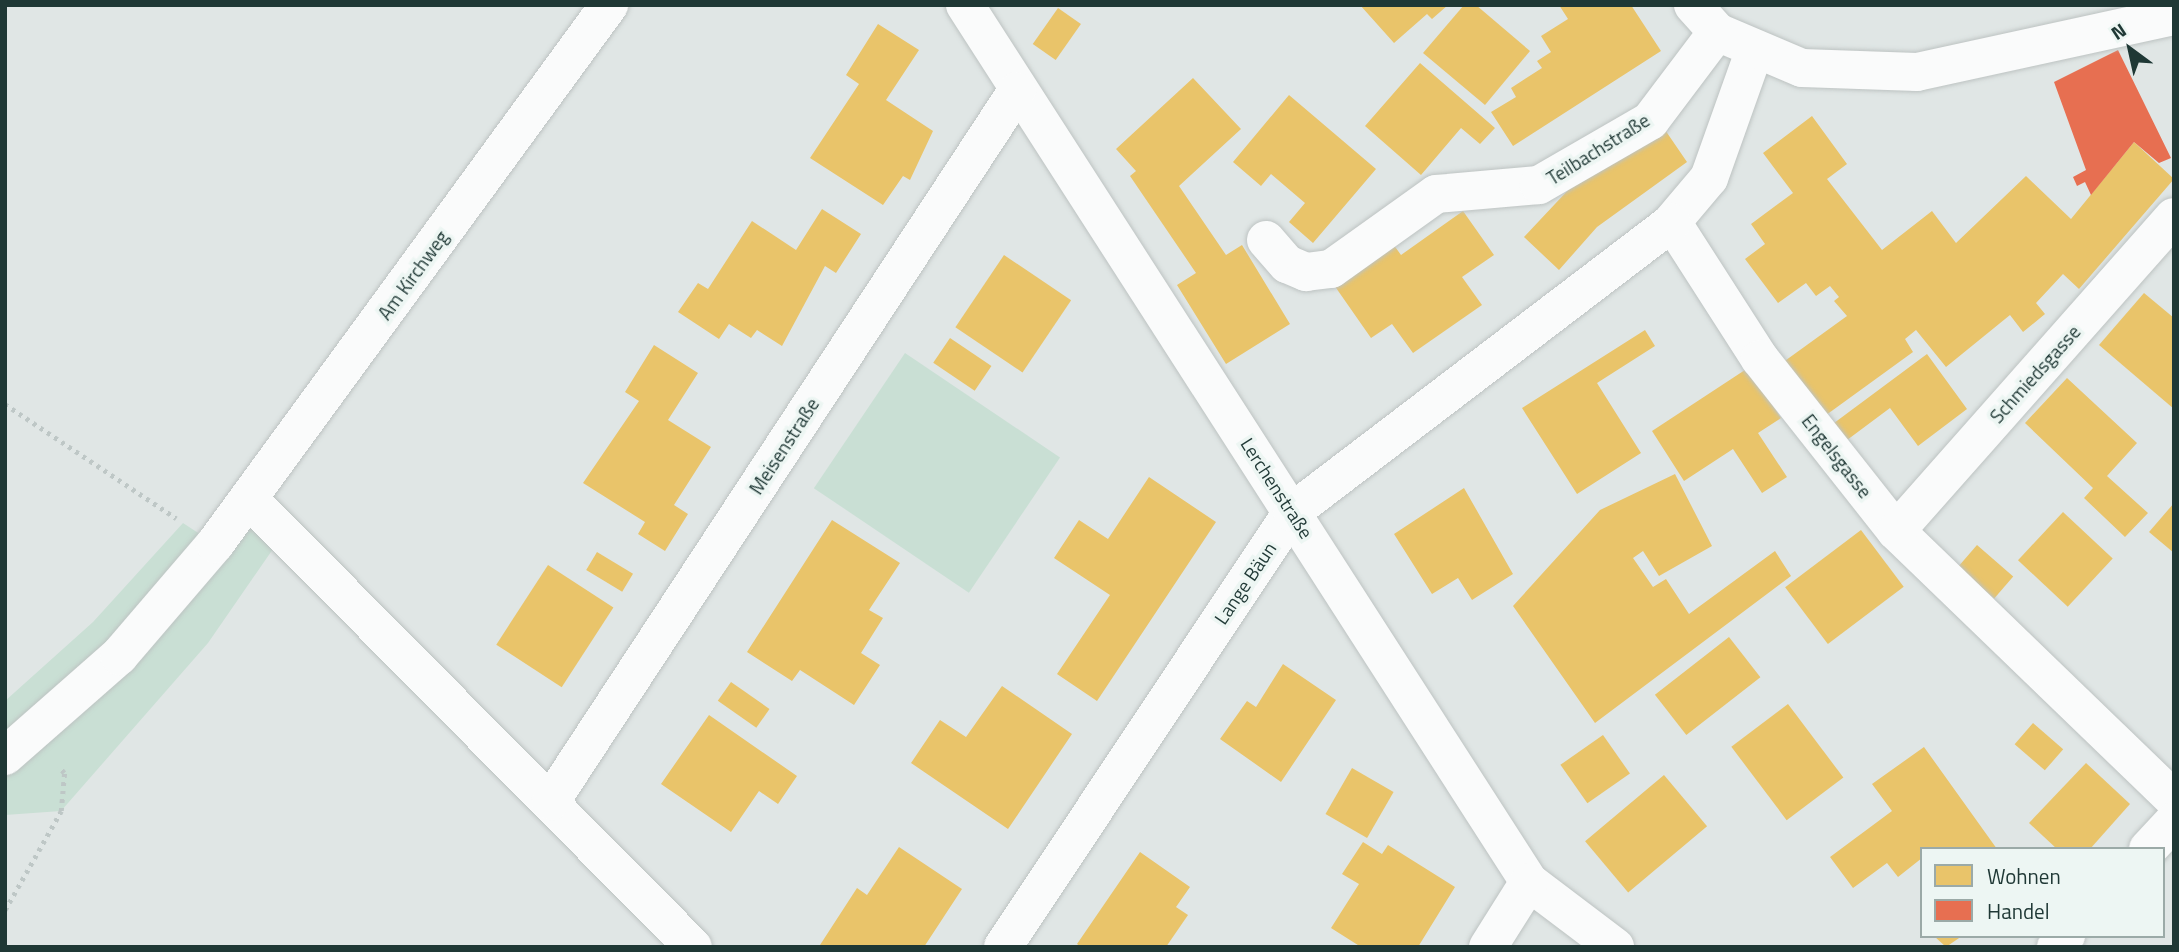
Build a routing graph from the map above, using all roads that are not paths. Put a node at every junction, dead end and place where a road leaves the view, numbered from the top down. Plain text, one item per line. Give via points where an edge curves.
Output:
1 (609, 5) edge
2 (965, 5) edge
3 (2174, 16) edge
4 (1705, 19) edge
5 (1755, 49) junction
6 (1017, 91) junction
7 (2174, 217) edge
8 (1672, 222) junction
9 (1266, 240) dead end
10 (250, 500) junction
11 (1293, 512) junction
12 (1896, 531) junction
13 (19, 746) edge
14 (2174, 799) edge
15 (551, 801) junction
16 (2174, 821) edge
17 (2150, 847) edge
18 (1529, 882) junction
19 (693, 947) edge
20 (1003, 947) edge
21 (1488, 947) edge
22 (1615, 947) edge

1 - 10 street, Am Kirchweg
2 - 6 street, Lerchenstraße
3 - 5 street, Teilbachstraße via 1917,72 1802,68
4 - 5 street, Teilbachstraße
4 - 9 street, Teilbachstraße via 1650,121 1539,185 1436,194 1331,269 1306,272 1287,264
5 - 8 street via 1709,178
6 - 11 street, Lerchenstraße
6 - 15 street, Meisenstraße
7 - 12 street, Schmiedsgasse
8 - 11 street, Lange Bäun
8 - 12 street, Engelsgasse via 1760,359
10 - 13 street, Am Kirchweg via 120,656
10 - 15 street
11 - 18 street, Lerchenstraße
11 - 20 street, Lange Bäun
12 - 14 street, Engelsgasse
15 - 19 street
16 - 17 street
18 - 21 street
18 - 22 street, Lerchenstraße

